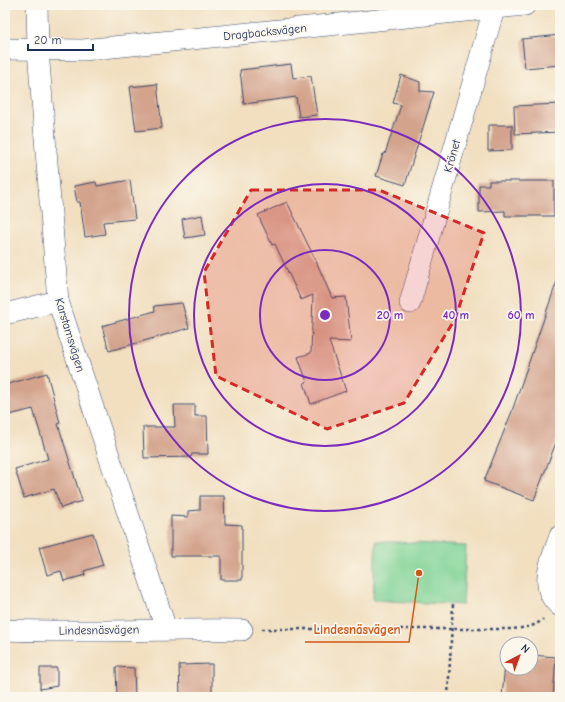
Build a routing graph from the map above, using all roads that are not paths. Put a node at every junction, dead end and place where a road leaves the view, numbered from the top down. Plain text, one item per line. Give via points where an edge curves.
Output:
1 (37, 5) edge
2 (525, 5) edge
3 (494, 9) junction
4 (5, 49) edge
5 (38, 50) junction
6 (58, 301) junction
7 (410, 303) dead end
8 (5, 314) edge
9 (560, 536) edge
10 (559, 605) edge
11 (166, 629) junction
12 (5, 630) edge
13 (242, 630) road end

1 - 5 street, Karstamsvägen
2 - 3 street, Dragbacksvägen
3 - 5 street, Dragbacksvägen via 83,50
3 - 7 street, Krönet
4 - 5 street, Dragbacksvägen
5 - 6 street, Karstamsvägen
6 - 8 street
6 - 11 street, Karstamsvägen
9 - 10 street via 548,568 547,584
11 - 12 street, Lindesnäsvägen via 62,632
11 - 13 street, Lindesnäsvägen

